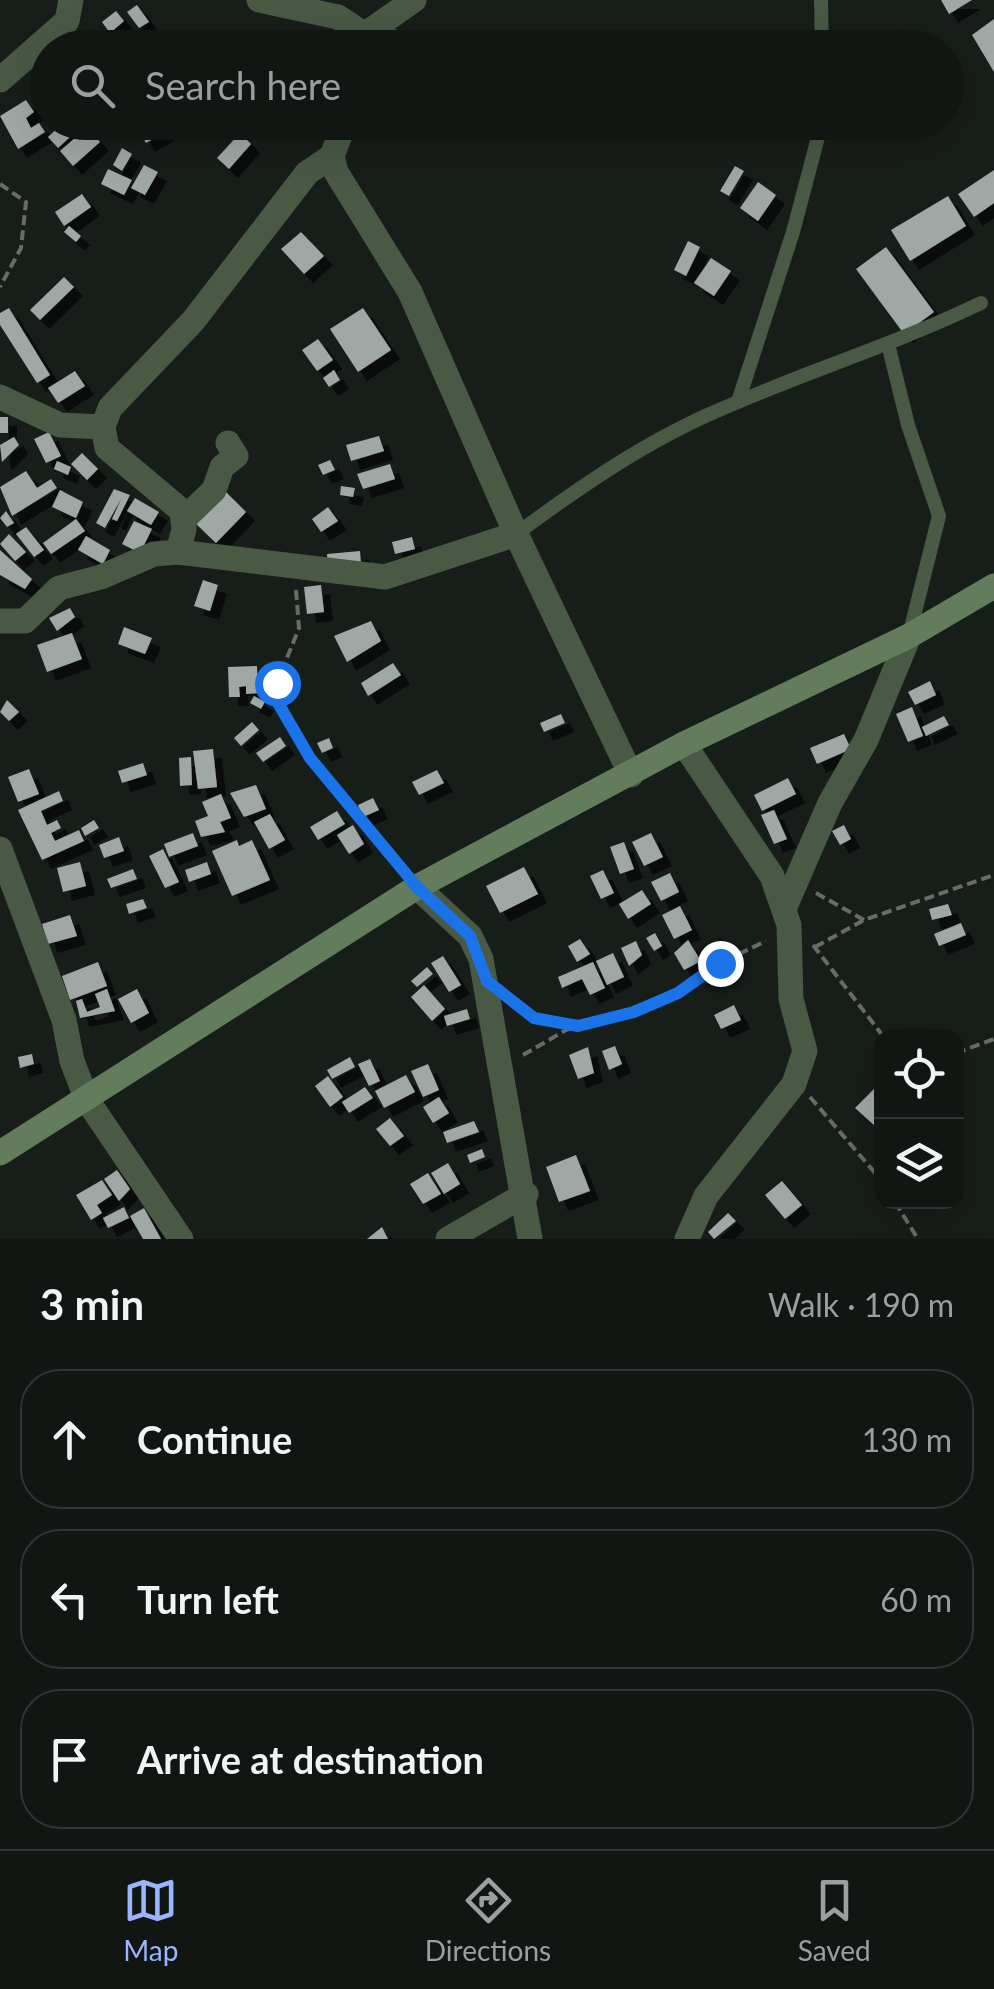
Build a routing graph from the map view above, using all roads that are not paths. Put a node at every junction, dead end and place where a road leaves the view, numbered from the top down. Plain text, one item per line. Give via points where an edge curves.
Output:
1 (71, 0) edge
2 (260, 0) edge
3 (414, 0) edge
4 (821, 0) edge
5 (56, 30) edge
6 (358, 30) edge
7 (378, 30) edge
8 (822, 30) edge
9 (30, 53) edge
10 (0, 80) edge
11 (338, 140) edge
12 (818, 140) edge
13 (332, 156) junction
14 (982, 303) dead end
15 (888, 344) junction
16 (0, 397) edge
17 (738, 402) junction
18 (103, 427) junction
19 (228, 443) dead end
20 (184, 520) junction
21 (516, 534) junction
22 (178, 552) junction
23 (994, 586) edge
24 (0, 621) edge
25 (908, 636) junction
26 (684, 744) junction
27 (631, 775) junction
28 (0, 849) edge
29 (417, 887) junction
30 (786, 917) junction
31 (87, 1100) junction
32 (0, 1153) edge
33 (526, 1194) junction
34 (182, 1239) edge
35 (448, 1239) edge
36 (530, 1239) edge
37 (687, 1239) edge

1 - 5 street via 67,20
2 - 6 street via 338,17
3 - 7 street
4 - 8 lane
9 - 10 street
11 - 13 street
12 - 17 lane
13 - 18 street via 307,173 193,321 110,408
13 - 21 street via 345,190 410,292
14 - 15 lane
15 - 17 lane
15 - 25 lane via 939,516
16 - 18 street via 60,424
17 - 21 lane via 656,441
18 - 20 street via 112,455 182,510
19 - 20 street via 236,456
20 - 22 street
21 - 22 street via 385,577
21 - 27 street
22 - 24 street via 70,583 25,621
23 - 25 street
25 - 26 street
25 - 30 street via 866,740 793,883
26 - 27 street
26 - 30 street via 772,876
27 - 29 street
28 - 31 street
29 - 31 street
29 - 33 street via 470,936 487,981
30 - 37 street via 790,999 805,1051 794,1084 706,1196
31 - 32 street
31 - 34 street
33 - 35 street
33 - 36 street

